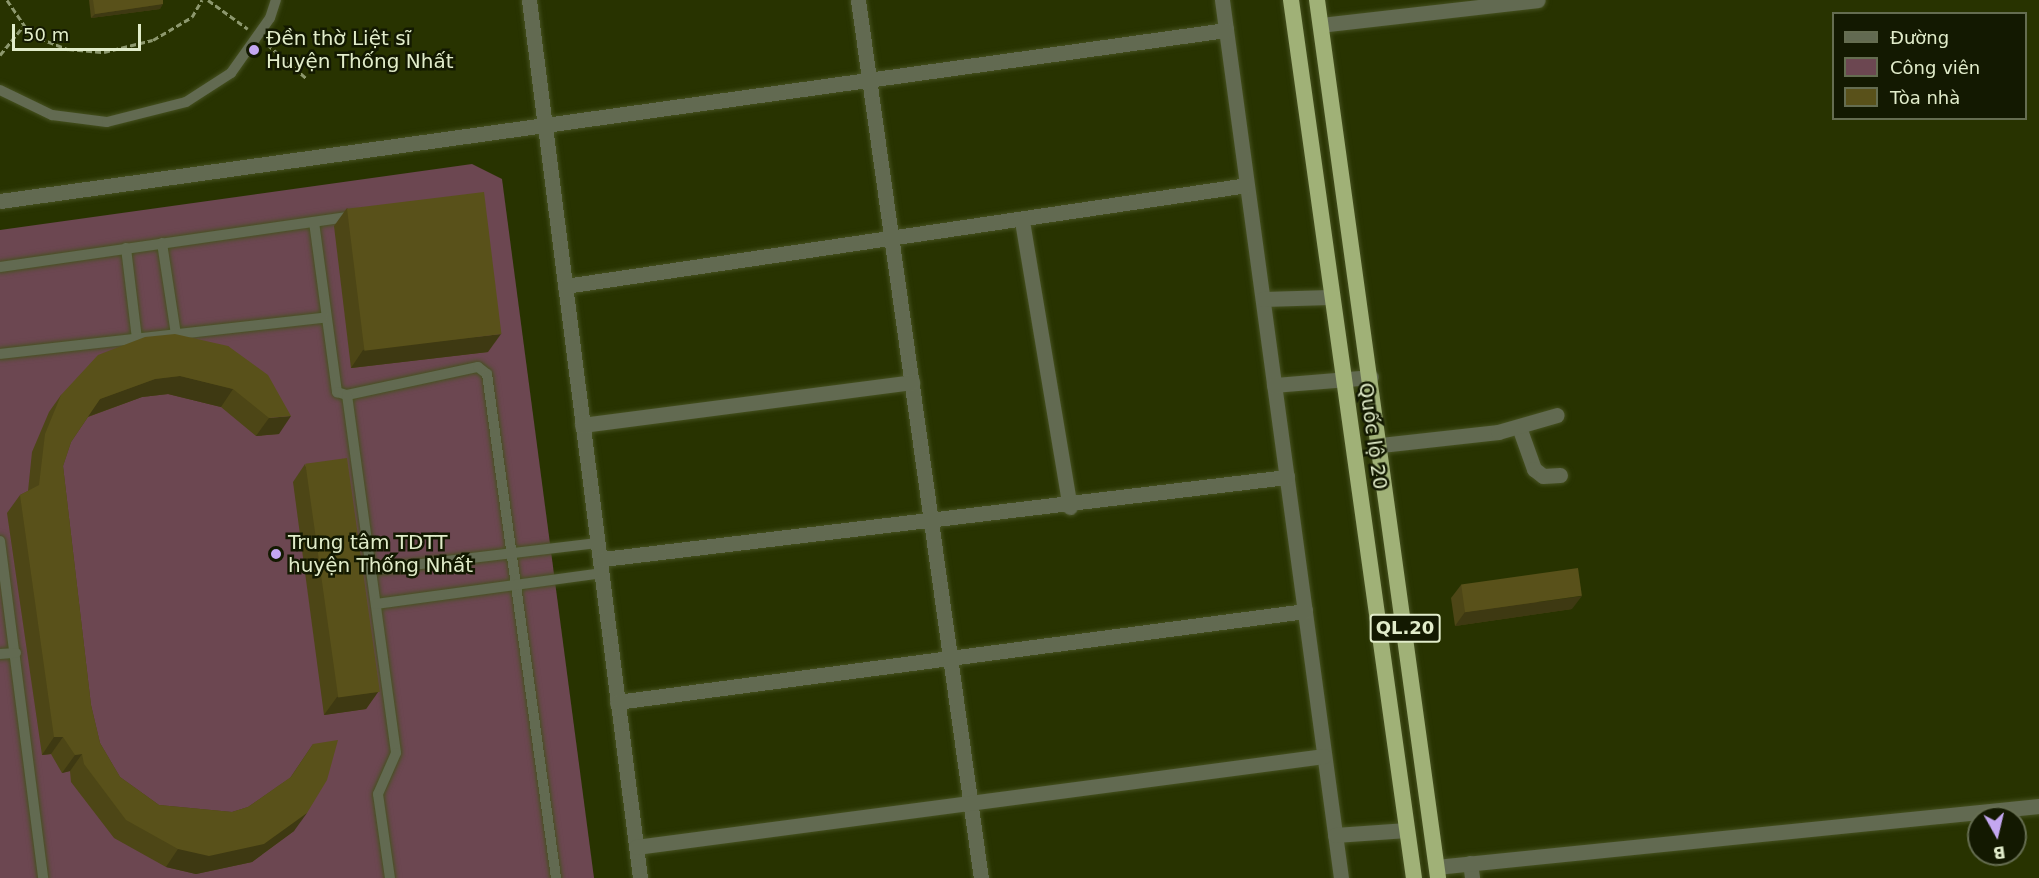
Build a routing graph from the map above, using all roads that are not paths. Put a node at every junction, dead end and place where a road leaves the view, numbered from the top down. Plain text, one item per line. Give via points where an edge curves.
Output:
1 (276, 0) edge
2 (529, 0) edge
3 (858, 0) edge
4 (1222, 0) edge
5 (1291, 0) edge
6 (1317, 0) edge
7 (1538, 0) edge
8 (1493, 2) edge
9 (1320, 25) junction
10 (1226, 30) junction
11 (870, 80) junction
12 (0, 90) edge
13 (545, 125) junction
14 (1247, 185) junction
15 (0, 201) edge
16 (370, 214) edge
17 (1022, 221) junction
18 (314, 222) junction
19 (892, 238) junction
20 (162, 243) junction
21 (126, 248) junction
22 (0, 267) edge
23 (565, 286) junction
24 (1330, 297) junction
25 (1263, 299) junction
26 (323, 318) junction
27 (176, 334) junction
28 (137, 339) junction
29 (0, 354) edge
30 (1371, 377) junction
31 (1344, 381) junction
32 (912, 382) junction
33 (1274, 384) junction
34 (347, 395) junction
35 (1557, 415) dead end
36 (582, 425) junction
37 (1519, 427) junction
38 (1381, 445) junction
39 (1560, 475) dead end
40 (1287, 477) junction
41 (1070, 507) junction
42 (931, 522) junction
43 (0, 541) edge
44 (597, 543) junction
45 (511, 551) junction
46 (602, 566) junction
47 (371, 570) junction
48 (516, 584) junction
49 (376, 604) junction
50 (1305, 611) junction
51 (6, 621) edge
52 (16, 653) junction
53 (0, 654) edge
54 (950, 659) junction
55 (617, 702) junction
56 (1324, 756) junction
57 (970, 803) junction
58 (2039, 806) edge
59 (1407, 830) junction
60 (1335, 835) junction
61 (636, 847) junction
62 (1471, 871) edge
63 (1437, 872) edge
64 (43, 878) edge
65 (390, 878) edge
66 (556, 878) edge
67 (640, 878) edge
68 (981, 878) edge
69 (1341, 878) edge
70 (1413, 878) edge

1 - 12 lane via 270,18 231,73 186,102 107,122 52,115
2 - 13 street
3 - 11 street
4 - 10 street
5 - 24 highway, Quốc lộ 20 / QL.20
6 - 9 highway, Quốc lộ 20 / QL.20
7 - 8 street
8 - 9 street
9 - 30 highway, Quốc lộ 20 / QL.20
10 - 11 street
10 - 14 street
11 - 13 street
11 - 19 street
13 - 15 street
13 - 23 street
14 - 17 street
14 - 25 street
16 - 18 lane
17 - 19 street
17 - 41 street
18 - 20 lane
18 - 26 lane
19 - 23 street
19 - 32 street
20 - 21 lane
20 - 27 lane
21 - 22 lane
21 - 28 lane
23 - 36 street
24 - 25 street
24 - 31 highway, Quốc lộ 20 / QL.20
25 - 33 street
26 - 27 lane
26 - 34 lane via 332,383
27 - 28 lane
28 - 29 lane
30 - 31 street
30 - 38 highway, Quốc lộ 20 / QL.20
31 - 33 street
31 - 59 highway, Quốc lộ 20 / QL.20
32 - 36 street
32 - 42 street
33 - 40 street
34 - 45 lane via 484,368
34 - 47 lane
35 - 37 street
36 - 44 street
37 - 38 street
37 - 39 street via 1534,469 1543,476
38 - 63 highway, Quốc lộ 20 / QL.20
40 - 41 street
40 - 50 street
41 - 42 street
42 - 46 street
42 - 54 street
43 - 51 lane
44 - 45 lane
44 - 46 street
45 - 47 lane
45 - 48 lane
46 - 48 lane
46 - 55 street
47 - 49 lane
48 - 49 lane
48 - 66 lane
49 - 65 lane via 396,753 378,794
50 - 54 street
50 - 56 street
51 - 52 lane
52 - 53 lane
52 - 64 lane
54 - 55 street
54 - 57 street
55 - 61 street
56 - 57 street
56 - 60 street
57 - 61 street
57 - 68 street
58 - 62 street
59 - 60 street
59 - 70 highway, Quốc lộ 20 / QL.20
60 - 69 street
61 - 67 street
62 - 63 street

